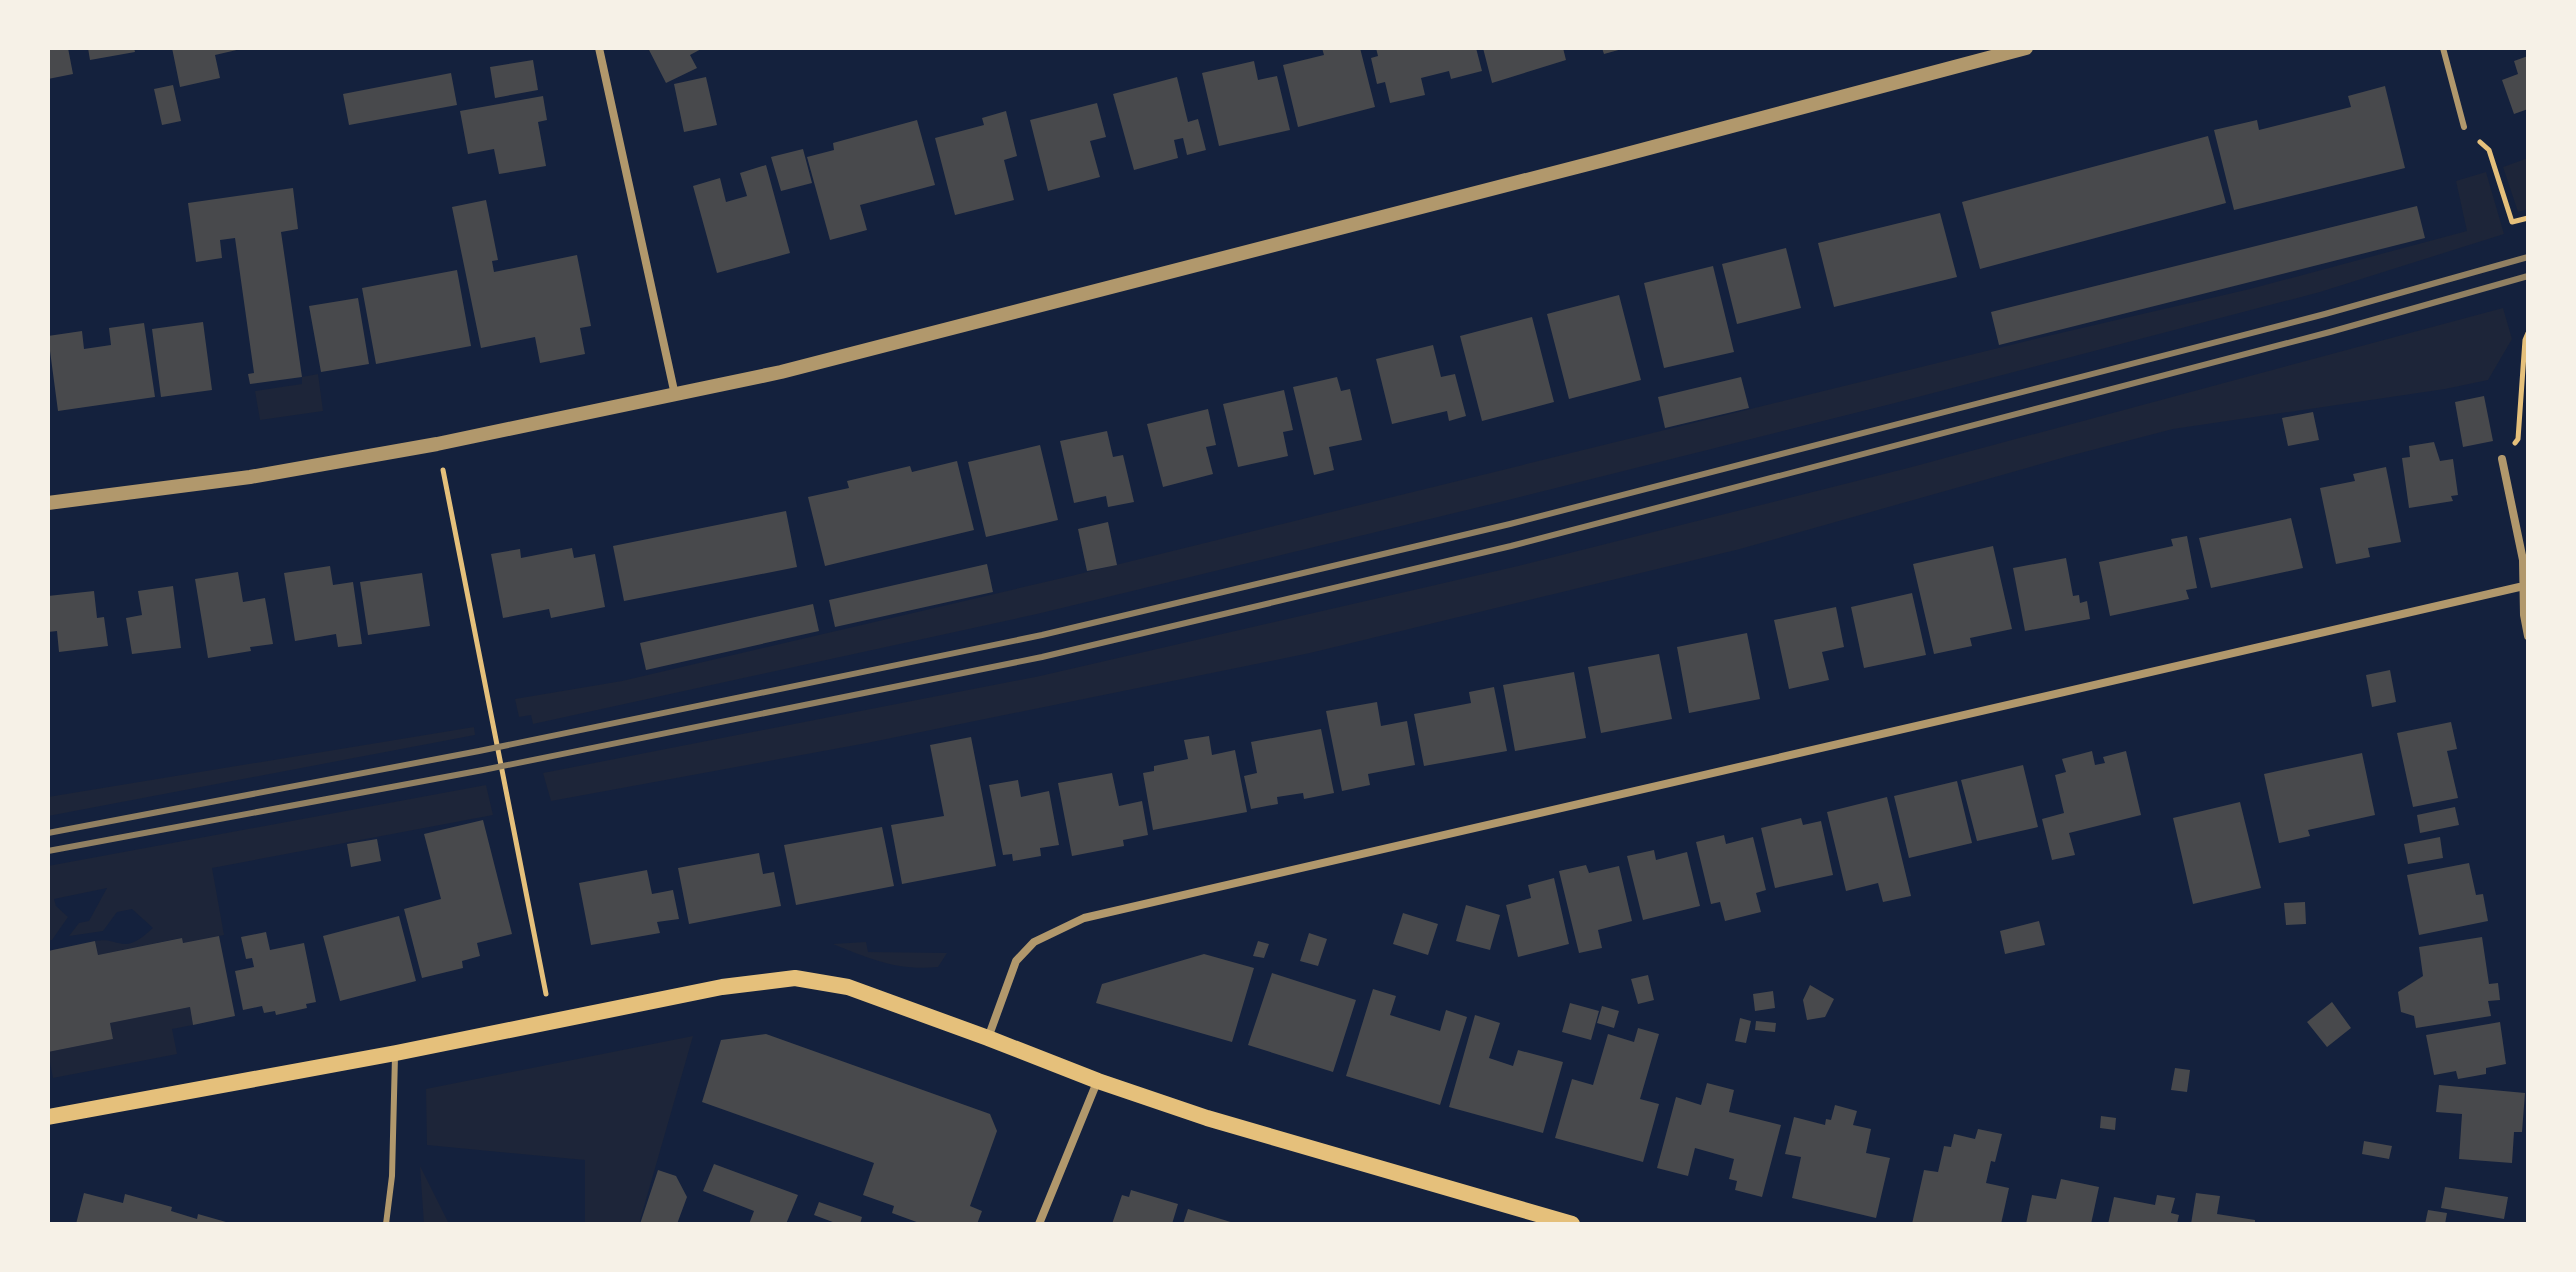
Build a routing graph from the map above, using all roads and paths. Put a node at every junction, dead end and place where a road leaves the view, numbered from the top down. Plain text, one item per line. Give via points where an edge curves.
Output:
1 (599, 48) edge
2 (2026, 48) edge
3 (2443, 48) edge
4 (2464, 127) joint
5 (2528, 218) edge
6 (2528, 333) edge
7 (675, 395) junction
8 (437, 444) junction
9 (2502, 459) joint
10 (48, 503) edge
11 (2526, 586) edge
12 (2528, 636) edge
13 (551, 1022) junction
14 (988, 1038) junction
15 (396, 1053) junction
16 (1098, 1081) junction
17 (48, 1117) edge
18 (386, 1224) edge
19 (1039, 1224) edge
20 (1572, 1224) edge

1 - 7 street
2 - 7 street via 781,372
3 - 4 lane
4 - 5 path via 2489,150 2512,222
6 - 9 path via 2518,439
7 - 8 street
8 - 10 street via 250,477
8 - 13 path
9 - 11 street
11 - 12 street
11 - 14 street via 1084,918 1034,942 1016,961
13 - 14 main road via 722,987 795,978 848,987
13 - 15 main road
14 - 16 main road
15 - 17 main road
15 - 18 lane
16 - 19 street
16 - 20 main road

